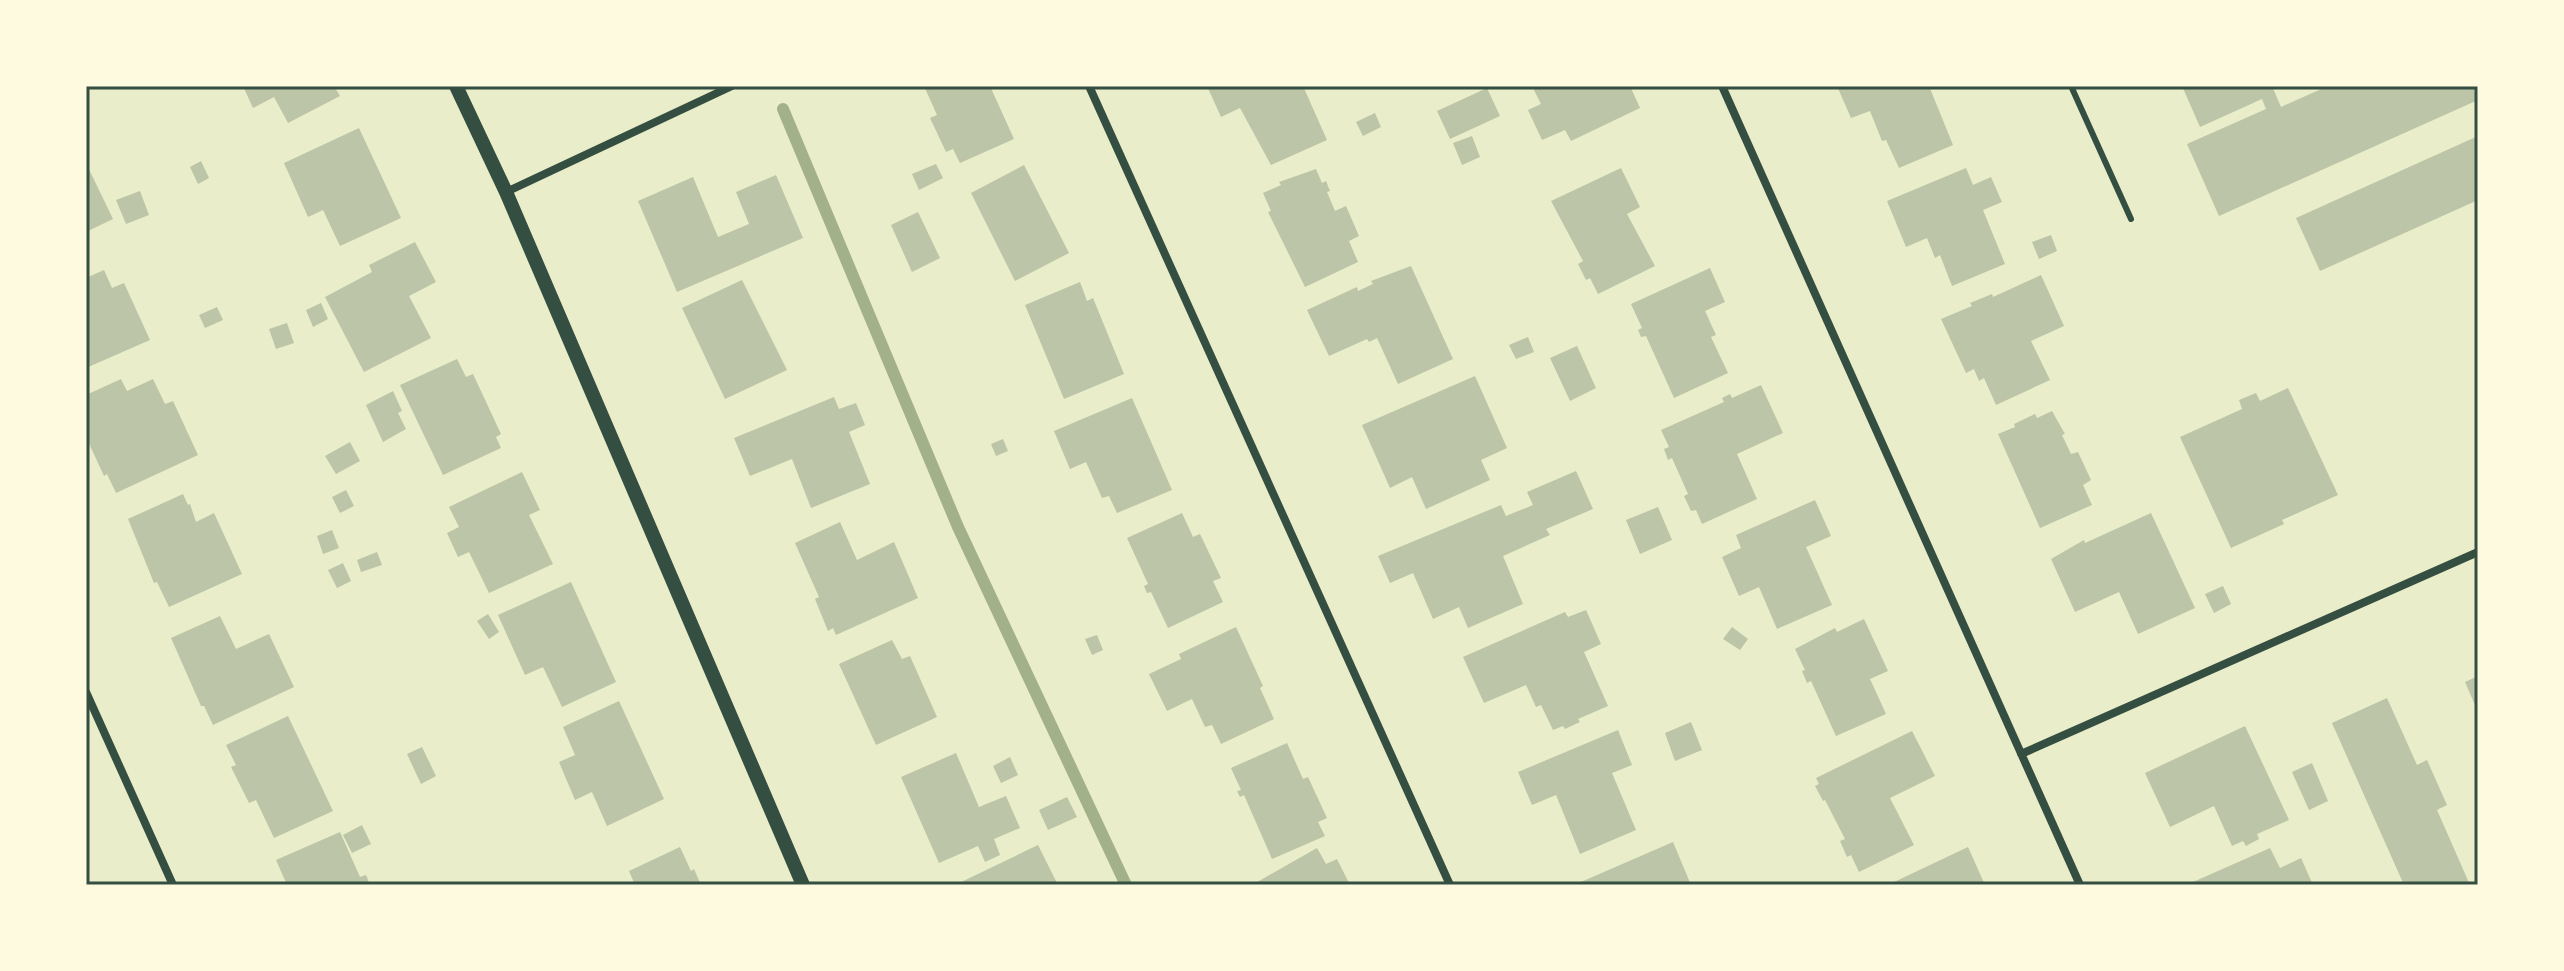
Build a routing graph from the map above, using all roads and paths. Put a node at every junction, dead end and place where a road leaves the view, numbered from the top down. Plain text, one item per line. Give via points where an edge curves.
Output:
1 (456, 86) edge
2 (732, 86) edge
3 (1089, 86) edge
4 (1722, 86) edge
5 (2071, 86) edge
6 (506, 192) junction
7 (2131, 219) dead end
8 (2478, 552) edge
9 (86, 692) edge
10 (2021, 754) junction
11 (173, 885) edge
12 (803, 885) edge
13 (1450, 885) edge
14 (2080, 885) edge

1 - 6 street
2 - 6 street
3 - 13 street
4 - 10 street
5 - 7 lane
6 - 12 street
8 - 10 street
9 - 11 street
10 - 14 street

